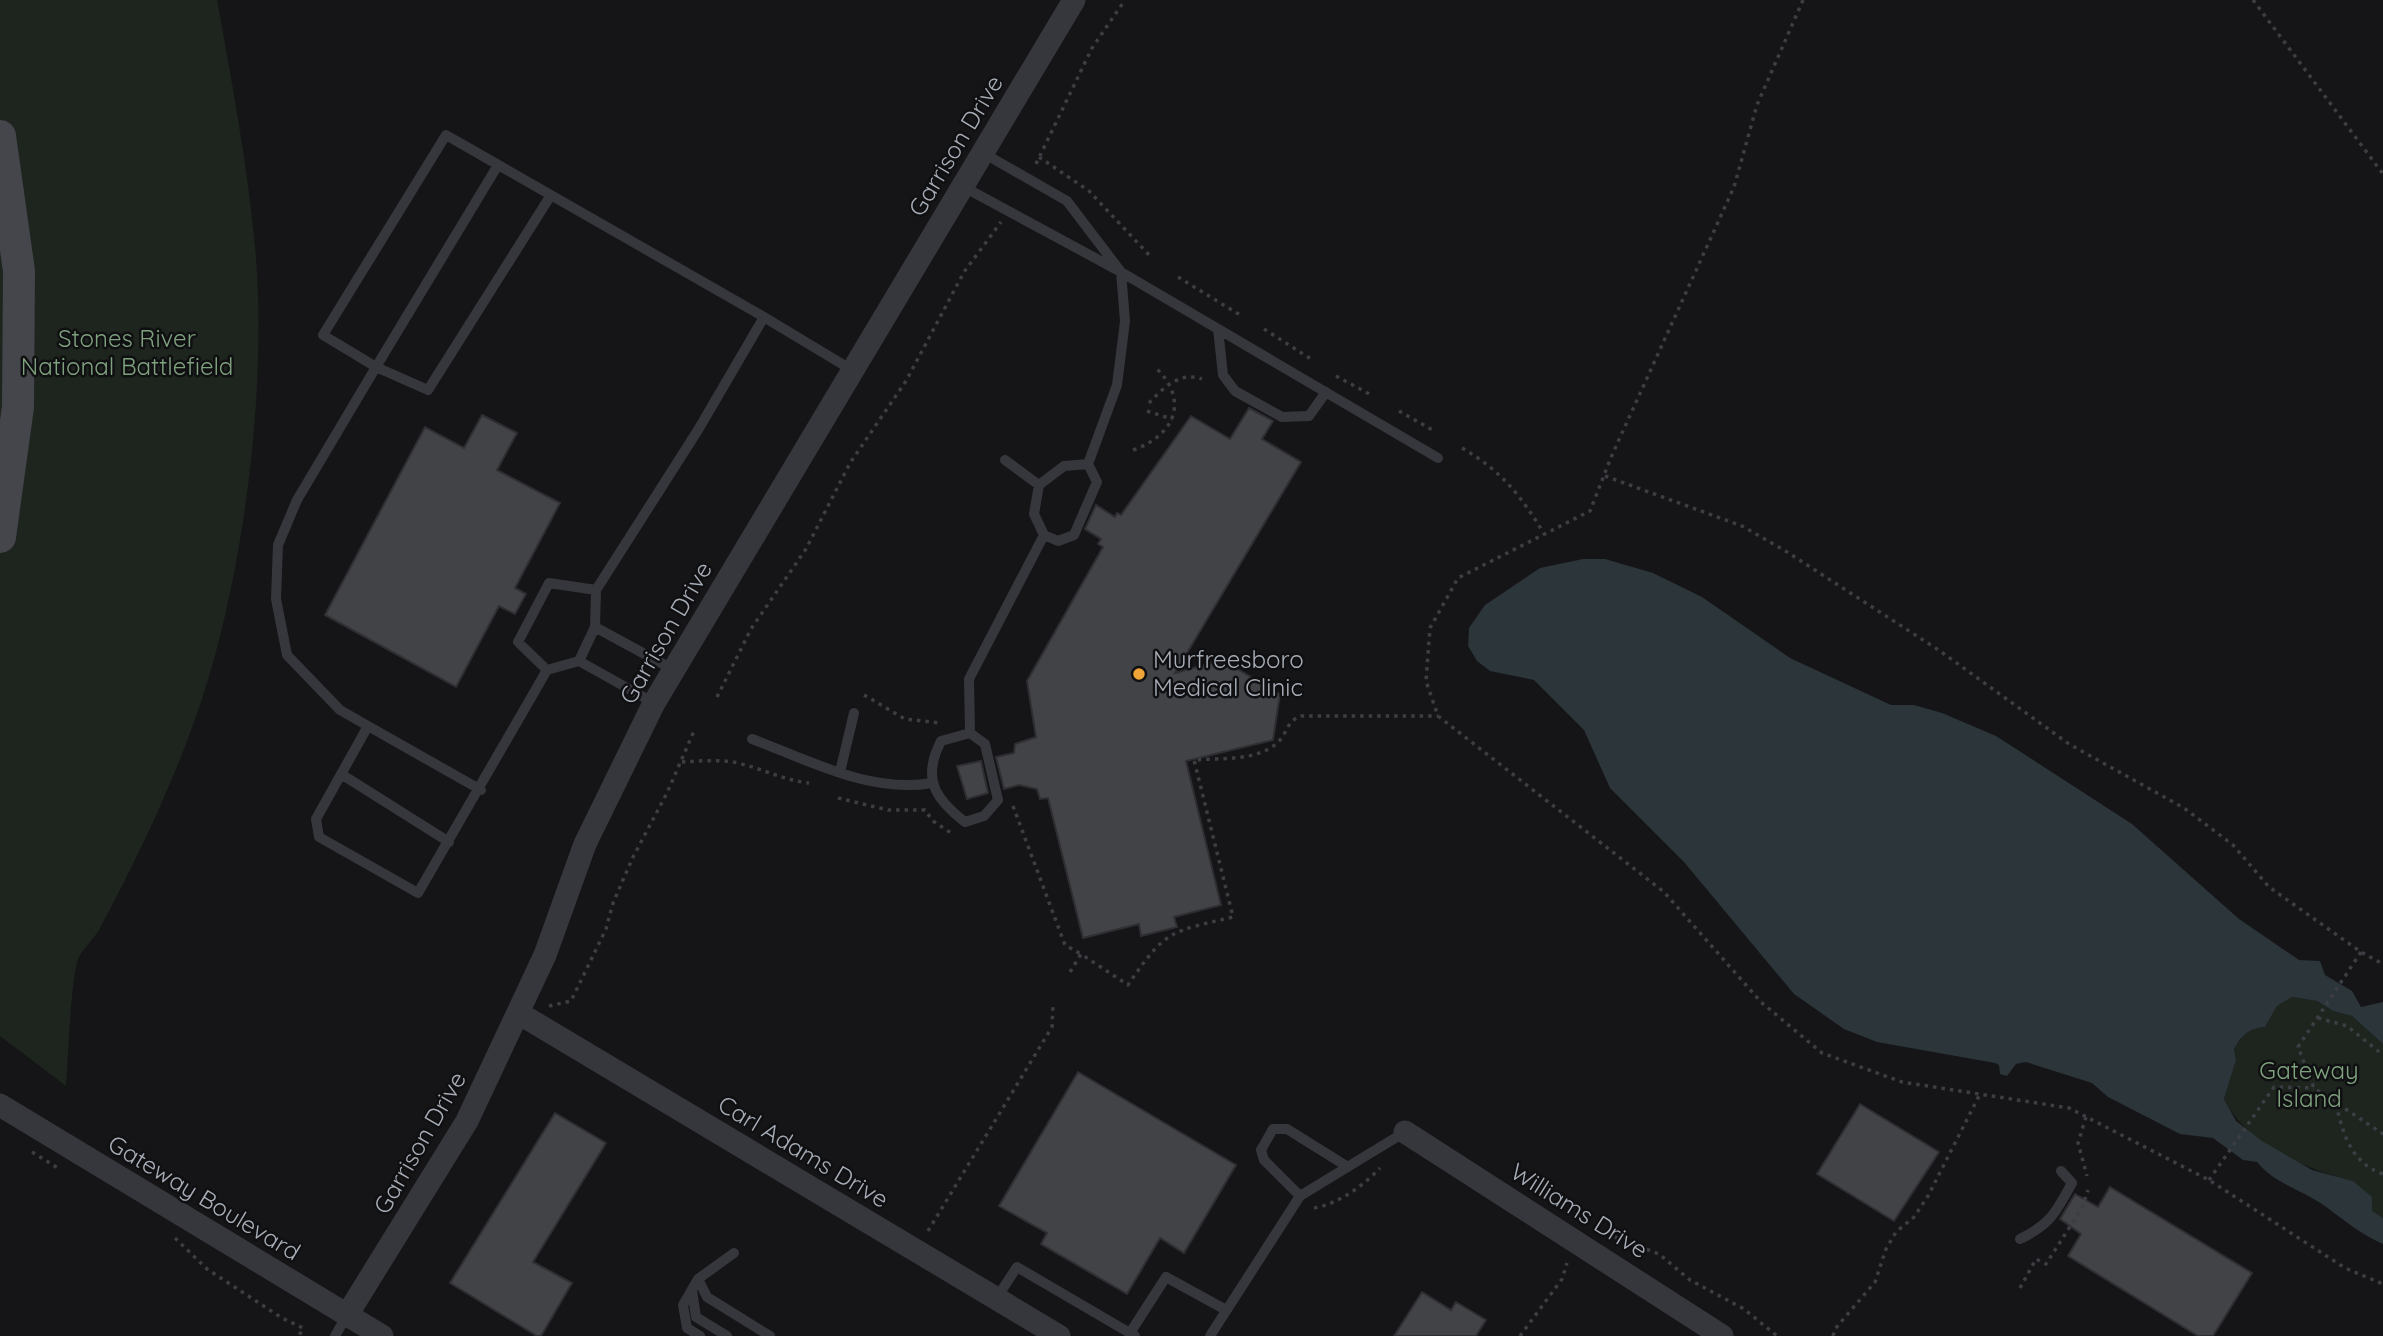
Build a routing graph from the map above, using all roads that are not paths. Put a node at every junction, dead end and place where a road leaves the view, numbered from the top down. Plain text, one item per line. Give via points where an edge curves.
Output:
1 (1074, 0) edge
2 (0, 136) edge
3 (983, 153) junction
4 (498, 165) junction
5 (962, 186) junction
6 (551, 195) junction
7 (1121, 272) junction
8 (764, 317) junction
9 (1218, 329) junction
10 (376, 368) junction
11 (852, 370) junction
12 (1326, 392) junction
13 (1438, 458) dead end
14 (1004, 460) dead end
15 (1088, 464) junction
16 (1038, 485) junction
17 (1044, 534) junction
18 (0, 537) edge
19 (596, 590) junction
20 (595, 627) junction
21 (579, 661) junction
22 (547, 670) junction
23 (674, 670) junction
24 (654, 703) junction
25 (854, 713) dead end
26 (368, 726) junction
27 (970, 733) junction
28 (752, 739) dead end
29 (840, 772) junction
30 (341, 774) junction
31 (932, 783) junction
32 (481, 790) junction
33 (449, 842) junction
34 (520, 1014) junction
35 (0, 1105) edge
36 (1405, 1132) joint
37 (1348, 1167) junction
38 (2061, 1171) dead end
39 (1303, 1201) junction
40 (2020, 1239) dead end
41 (734, 1252) dead end
42 (698, 1279) junction
43 (692, 1290) junction
44 (996, 1298) junction
45 (1226, 1310) junction
46 (347, 1315) junction
47 (1133, 1334) edge
48 (335, 1336) edge
49 (382, 1336) edge
50 (700, 1336) edge
51 (727, 1336) edge
52 (770, 1336) edge
53 (1059, 1336) edge
54 (1210, 1336) edge
55 (1723, 1336) edge

1 - 3 street, Garrison Drive
2 - 18 main road via 19,285 18,407
3 - 5 street, Garrison Drive
3 - 7 lane via 1067,201
4 - 6 lane
4 - 10 lane
4 - 10 lane via 446,135 323,335
5 - 7 lane
5 - 11 street, Garrison Drive
6 - 8 lane
6 - 10 lane via 428,390
7 - 9 lane
7 - 15 lane via 1125,321 1118,385
8 - 11 lane
8 - 19 lane
9 - 12 lane
9 - 12 lane via 1223,375 1235,391 1282,417 1309,416
10 - 26 lane via 297,500 278,545 276,599 287,655 340,710
11 - 23 street, Garrison Drive
12 - 13 lane
14 - 16 lane
15 - 16 lane via 1064,466
15 - 17 lane via 1097,482 1074,534 1058,541
16 - 17 lane via 1034,514
17 - 27 lane via 970,679
19 - 20 lane
19 - 22 lane via 549,583 517,642
20 - 21 lane
20 - 23 lane
21 - 22 lane
21 - 24 lane
22 - 32 lane
23 - 24 street, Garrison Drive
24 - 34 street, Garrison Drive via 584,844
25 - 29 lane
26 - 30 lane
26 - 32 lane
27 - 31 lane via 941,741 932,758
27 - 31 lane via 985,744 998,800 984,816 965,822 946,807
28 - 29 lane
29 - 31 lane via 912,787
30 - 33 lane
30 - 33 lane via 316,819 319,837 418,893
32 - 33 lane
34 - 44 street, Carl Adams Drive
34 - 46 street, Garrison Drive via 467,1121
35 - 46 street, Gateway Boulevard
36 - 37 lane
36 - 55 street, Williams Drive
37 - 39 lane
37 - 39 lane via 1287,1129 1273,1129 1261,1150 1264,1160
38 - 40 lane via 2072,1183 2052,1219
39 - 45 lane
41 - 42 lane
42 - 43 lane
42 - 52 lane via 707,1297
43 - 50 lane via 683,1305 687,1328
43 - 51 lane via 696,1317
44 - 47 lane via 1017,1267
44 - 53 street, Carl Adams Drive
45 - 47 lane via 1166,1277
45 - 54 lane
46 - 48 lane
46 - 49 street, Gateway Boulevard

